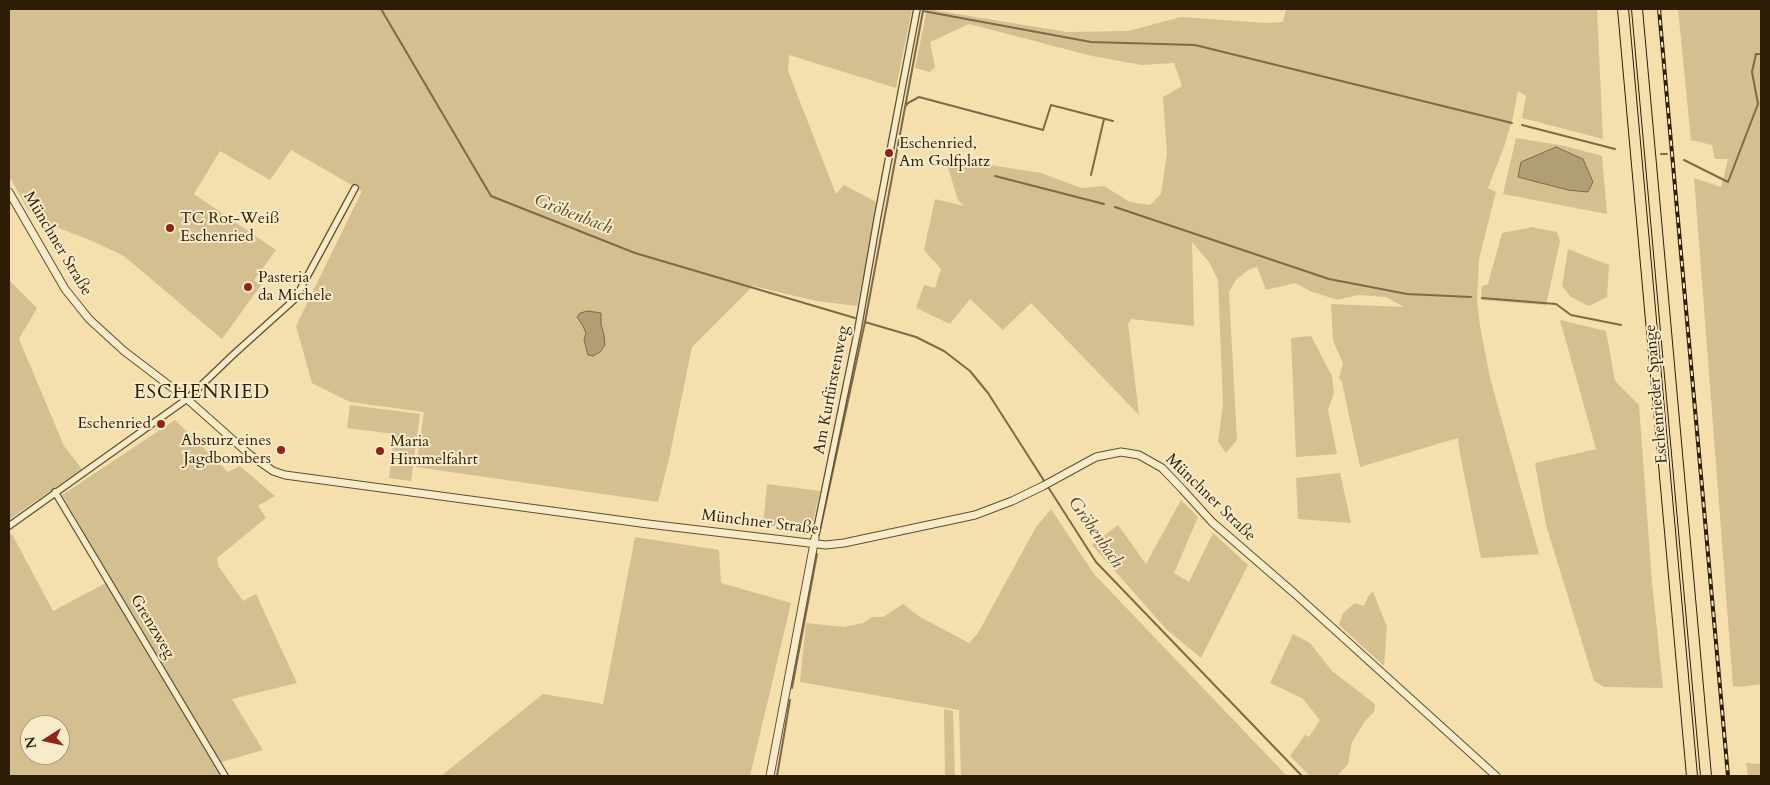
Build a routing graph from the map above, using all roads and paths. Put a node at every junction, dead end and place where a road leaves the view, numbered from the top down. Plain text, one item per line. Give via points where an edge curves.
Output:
1 (917, 9) edge
2 (1623, 9) edge
3 (1637, 9) edge
4 (355, 188) dead end
5 (9, 192) edge
6 (187, 400) junction
7 (55, 492) junction
8 (9, 526) edge
9 (815, 542) junction
10 (225, 776) edge
11 (770, 776) edge
12 (1496, 776) edge
13 (1692, 776) edge
14 (1706, 776) edge

1 - 9 street, Am Kurfürstenweg
2 - 13 highway, Eschenrieder Spange
3 - 14 highway, Eschenrieder Spange
4 - 6 street via 295,299
5 - 6 street, Münchner Straße via 74,302 124,351
6 - 7 street
6 - 9 street, Münchner Straße via 250,455 285,475
7 - 8 street
7 - 10 street, Grenzweg
9 - 11 street, Am Kurfürstenweg
9 - 12 street, Münchner Straße via 844,544 975,515 1012,501 1096,457 1122,452 1139,455 1162,468 1218,528

